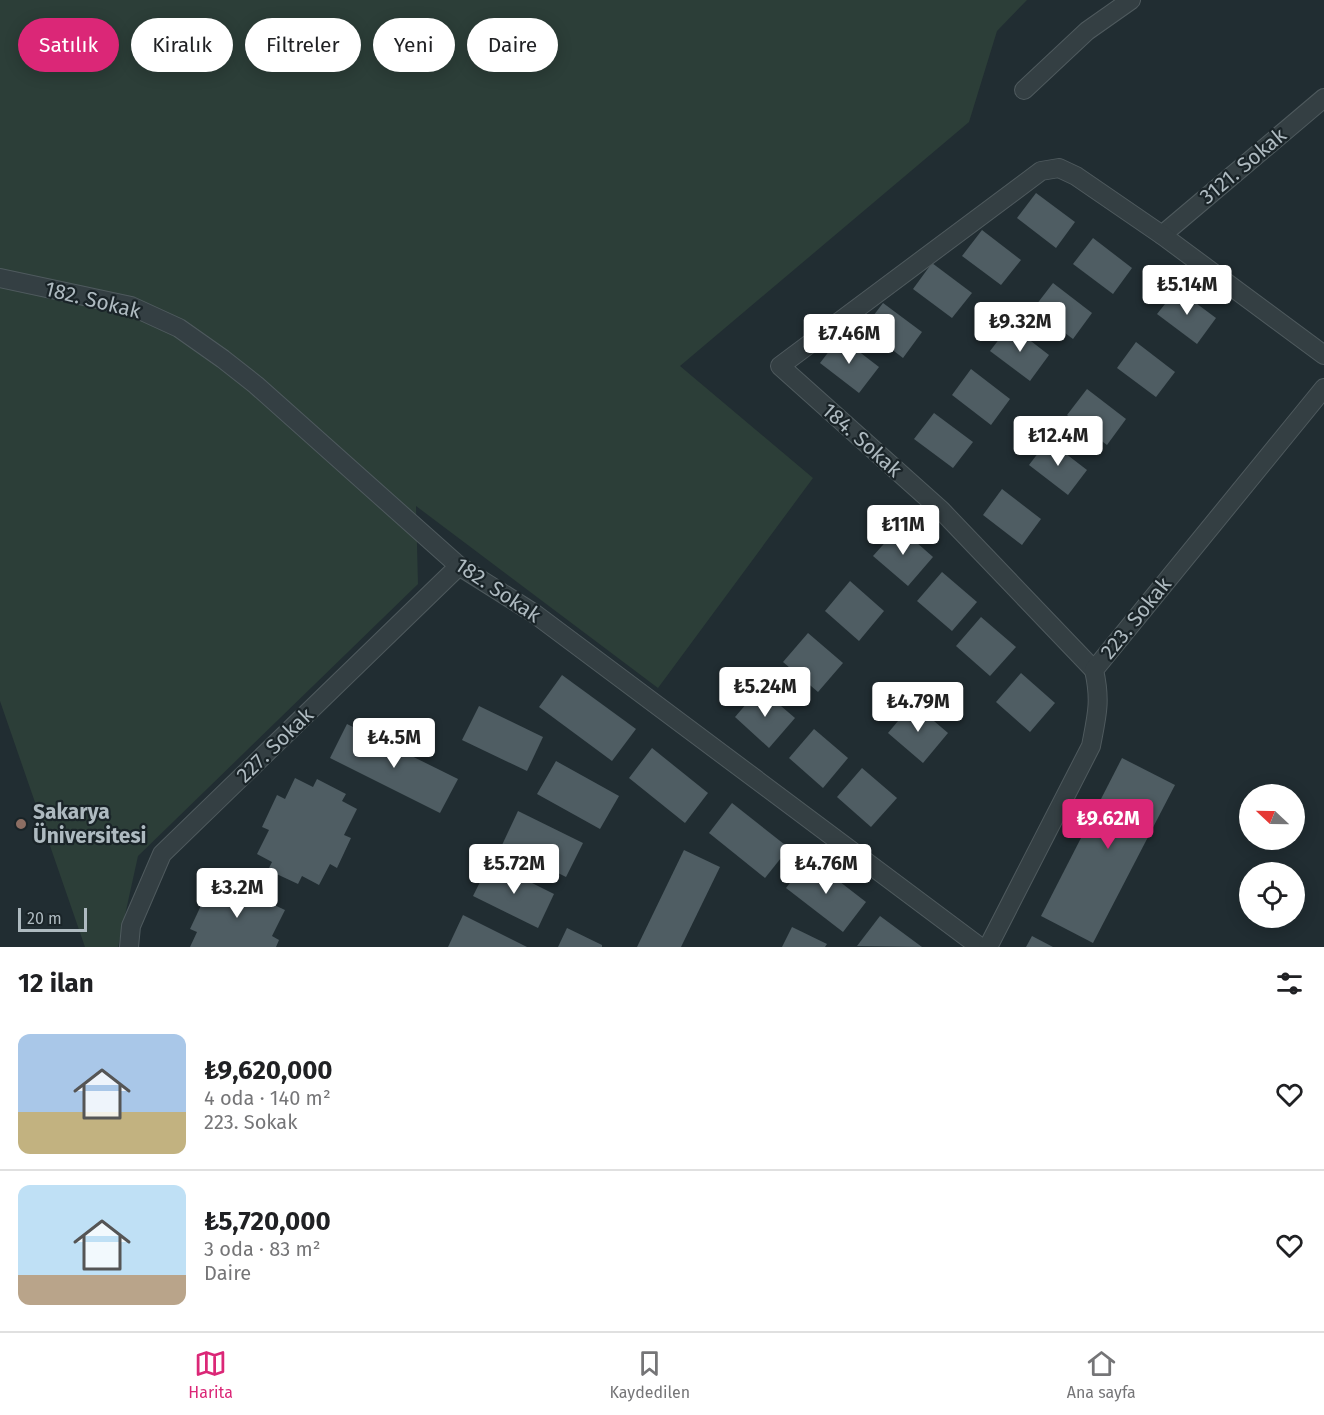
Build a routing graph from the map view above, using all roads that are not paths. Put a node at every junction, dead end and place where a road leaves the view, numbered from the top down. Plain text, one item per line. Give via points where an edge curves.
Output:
1 (1131, 0) edge
2 (1024, 90) dead end
3 (1324, 98) edge
4 (1162, 235) junction
5 (0, 278) edge
6 (1321, 346) edge
7 (1324, 388) edge
8 (459, 566) junction
9 (1094, 670) junction
10 (129, 947) edge
11 (980, 947) edge
12 (988, 947) edge

1 - 2 street via 1087,31
3 - 4 street, 3121. Sokak
4 - 6 street
4 - 9 street, 184. Sokak via 1076,176 1059,168 1041,171 780,366 940,510
5 - 8 street, 182. Sokak via 131,306 179,328 256,385
7 - 9 street, 223. Sokak
8 - 10 street, 227. Sokak via 162,854 131,926
8 - 11 street, 182. Sokak via 535,614
9 - 12 street, 223. Sokak via 1099,692 1090,746

